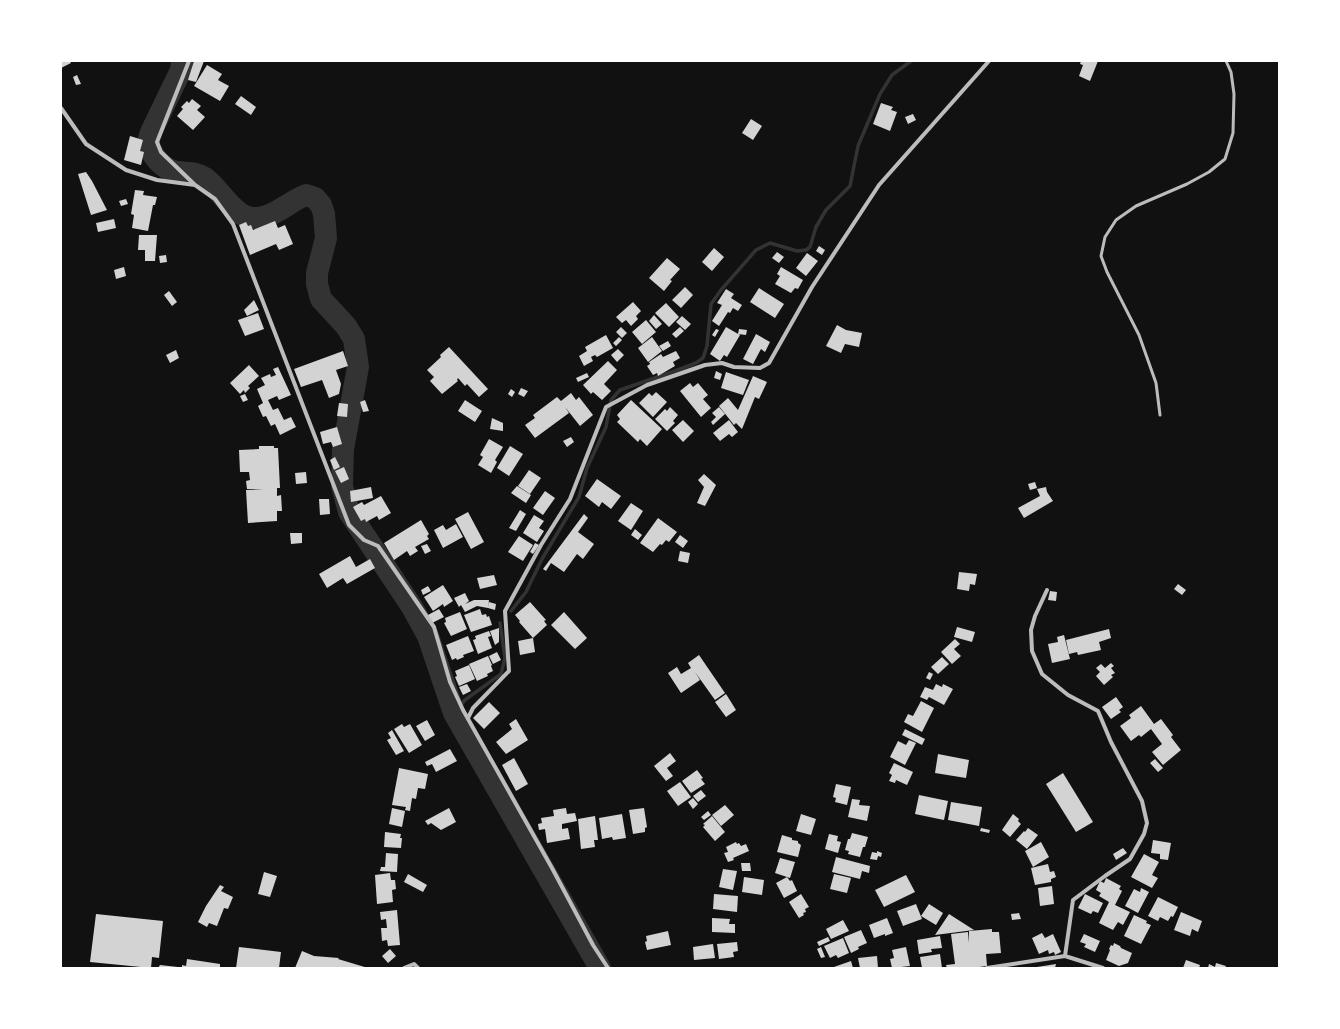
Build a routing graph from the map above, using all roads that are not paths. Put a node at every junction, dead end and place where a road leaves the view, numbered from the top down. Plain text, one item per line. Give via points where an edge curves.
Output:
1 (189, 61) edge
2 (989, 61) edge
3 (1226, 61) edge
4 (61, 108) edge
5 (195, 185) junction
6 (1160, 415) dead end
7 (1047, 590) dead end
8 (468, 718) junction
9 (1065, 956) junction
10 (404, 968) edge
11 (418, 968) edge
12 (608, 968) edge
13 (988, 968) edge
14 (1103, 968) edge

1 - 5 street via 157,142 161,152
2 - 8 street via 879,185 812,287 769,363 760,368 734,368 722,363 705,365 647,385 606,407 570,499 505,611 509,671 473,708
3 - 6 lane via 1231,72 1234,94 1234,133 1225,159 1210,172 1136,206 1116,220 1106,237 1101,256 1139,335 1156,383
4 - 5 street via 86,144 126,170 157,180
5 - 8 street via 215,199 232,224 349,525 364,540 378,546 434,627 450,682
7 - 9 street via 1031,630 1032,651 1042,674 1068,695 1098,711 1142,802 1147,823 1130,859 1073,900
8 - 12 street
9 - 13 street
9 - 14 street
10 - 11 street via 414,964

